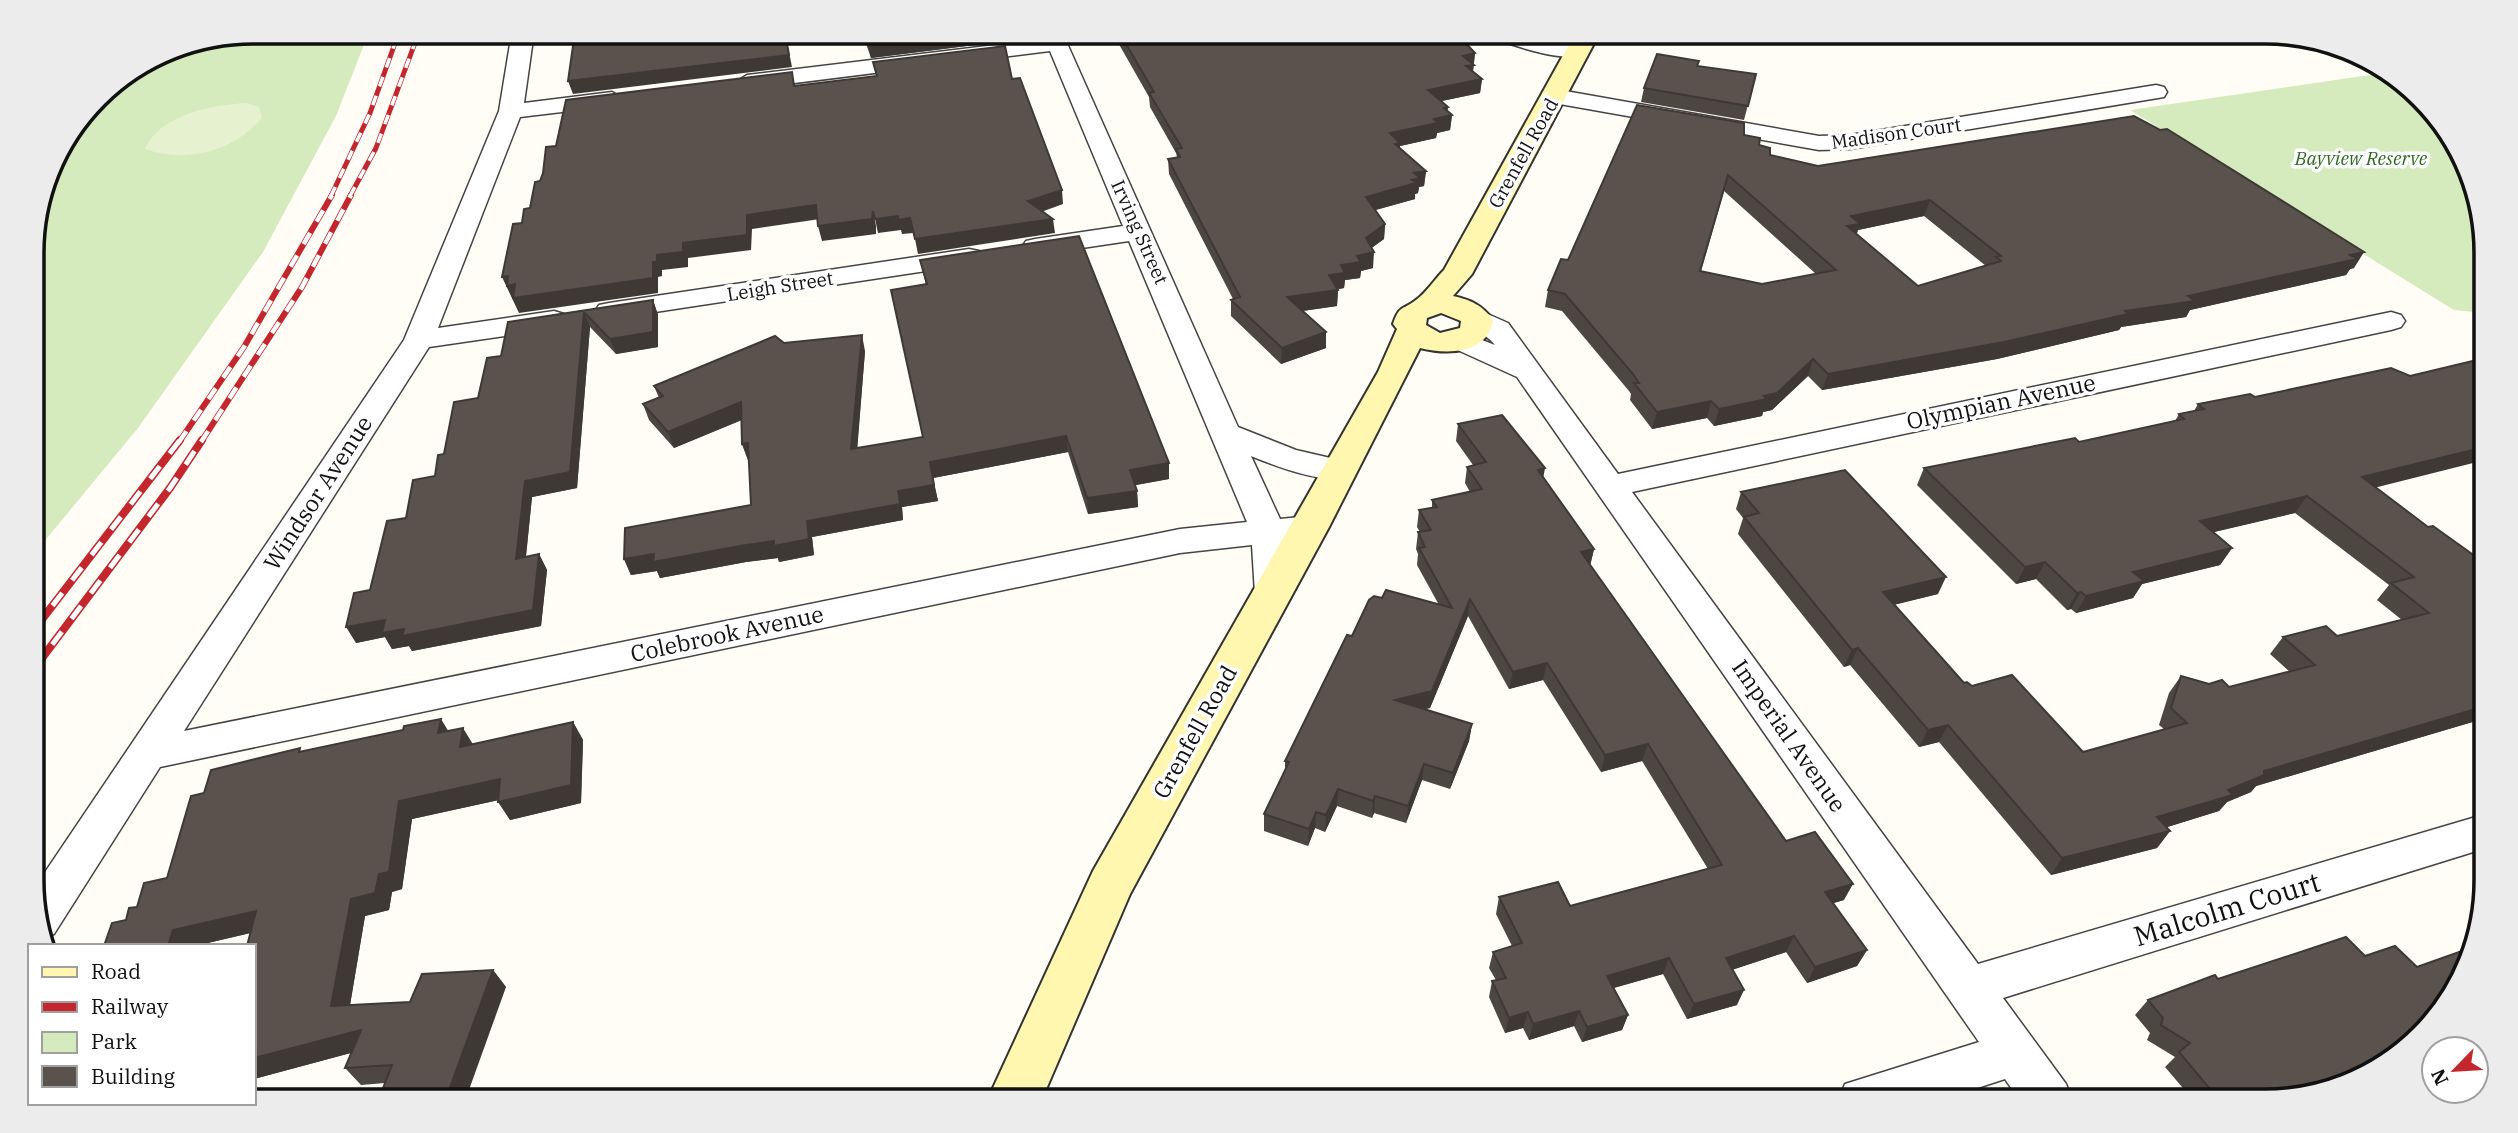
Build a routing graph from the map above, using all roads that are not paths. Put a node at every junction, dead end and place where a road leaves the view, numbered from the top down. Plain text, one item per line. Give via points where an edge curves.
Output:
1 (521, 44) edge
2 (1012, 44) edge
3 (1057, 44) edge
4 (1580, 44) edge
5 (729, 84) edge
6 (2156, 92) dead end
7 (633, 96) edge
8 (1554, 96) junction
9 (511, 111) junction
10 (1140, 231) junction
11 (1457, 274) junction
12 (1420, 317) junction
13 (2391, 321) dead end
14 (1463, 328) junction
15 (419, 340) junction
16 (1394, 372) junction
17 (1226, 433) junction
18 (1341, 470) junction
19 (1611, 485) junction
20 (1310, 527) junction
21 (1268, 531) junction
22 (1273, 594) junction
23 (146, 754) junction
24 (2474, 835) edge
25 (46, 908) edge
26 (1968, 988) junction
27 (2014, 1054) junction
28 (1019, 1089) edge
29 (1901, 1089) edge
30 (2040, 1089) edge

1 - 9 street, Windsor Avenue
2 - 5 street
3 - 10 street, Irving Street
4 - 8 street, Grenfell Road
6 - 8 street, Madison Court via 1850,142 1819,143
7 - 9 street
8 - 11 street, Grenfell Road
9 - 15 street, Windsor Avenue
10 - 15 street, Leigh Street
10 - 17 street, Irving Street
11 - 12 street, Grenfell Road
11 - 14 street
12 - 14 street via 1425,339
12 - 16 street, Grenfell Road
13 - 19 street, Olympian Avenue
14 - 16 street
14 - 19 street, Imperial Avenue via 1528,371
15 - 23 street, Windsor Avenue
16 - 18 street, Grenfell Road
17 - 18 street via 1288,459
17 - 21 street, Irving Street
18 - 20 street, Grenfell Road
19 - 26 street, Imperial Avenue
20 - 21 street, Colebrook Avenue
20 - 22 street, Grenfell Road
21 - 22 street, Irving Street
21 - 23 street, Colebrook Avenue via 1180,541
22 - 28 street, Grenfell Road via 1110,886
23 - 25 street, Windsor Avenue
24 - 26 street, Malcolm Court
26 - 27 street, Imperial Avenue
27 - 29 street
27 - 30 street, Imperial Avenue

